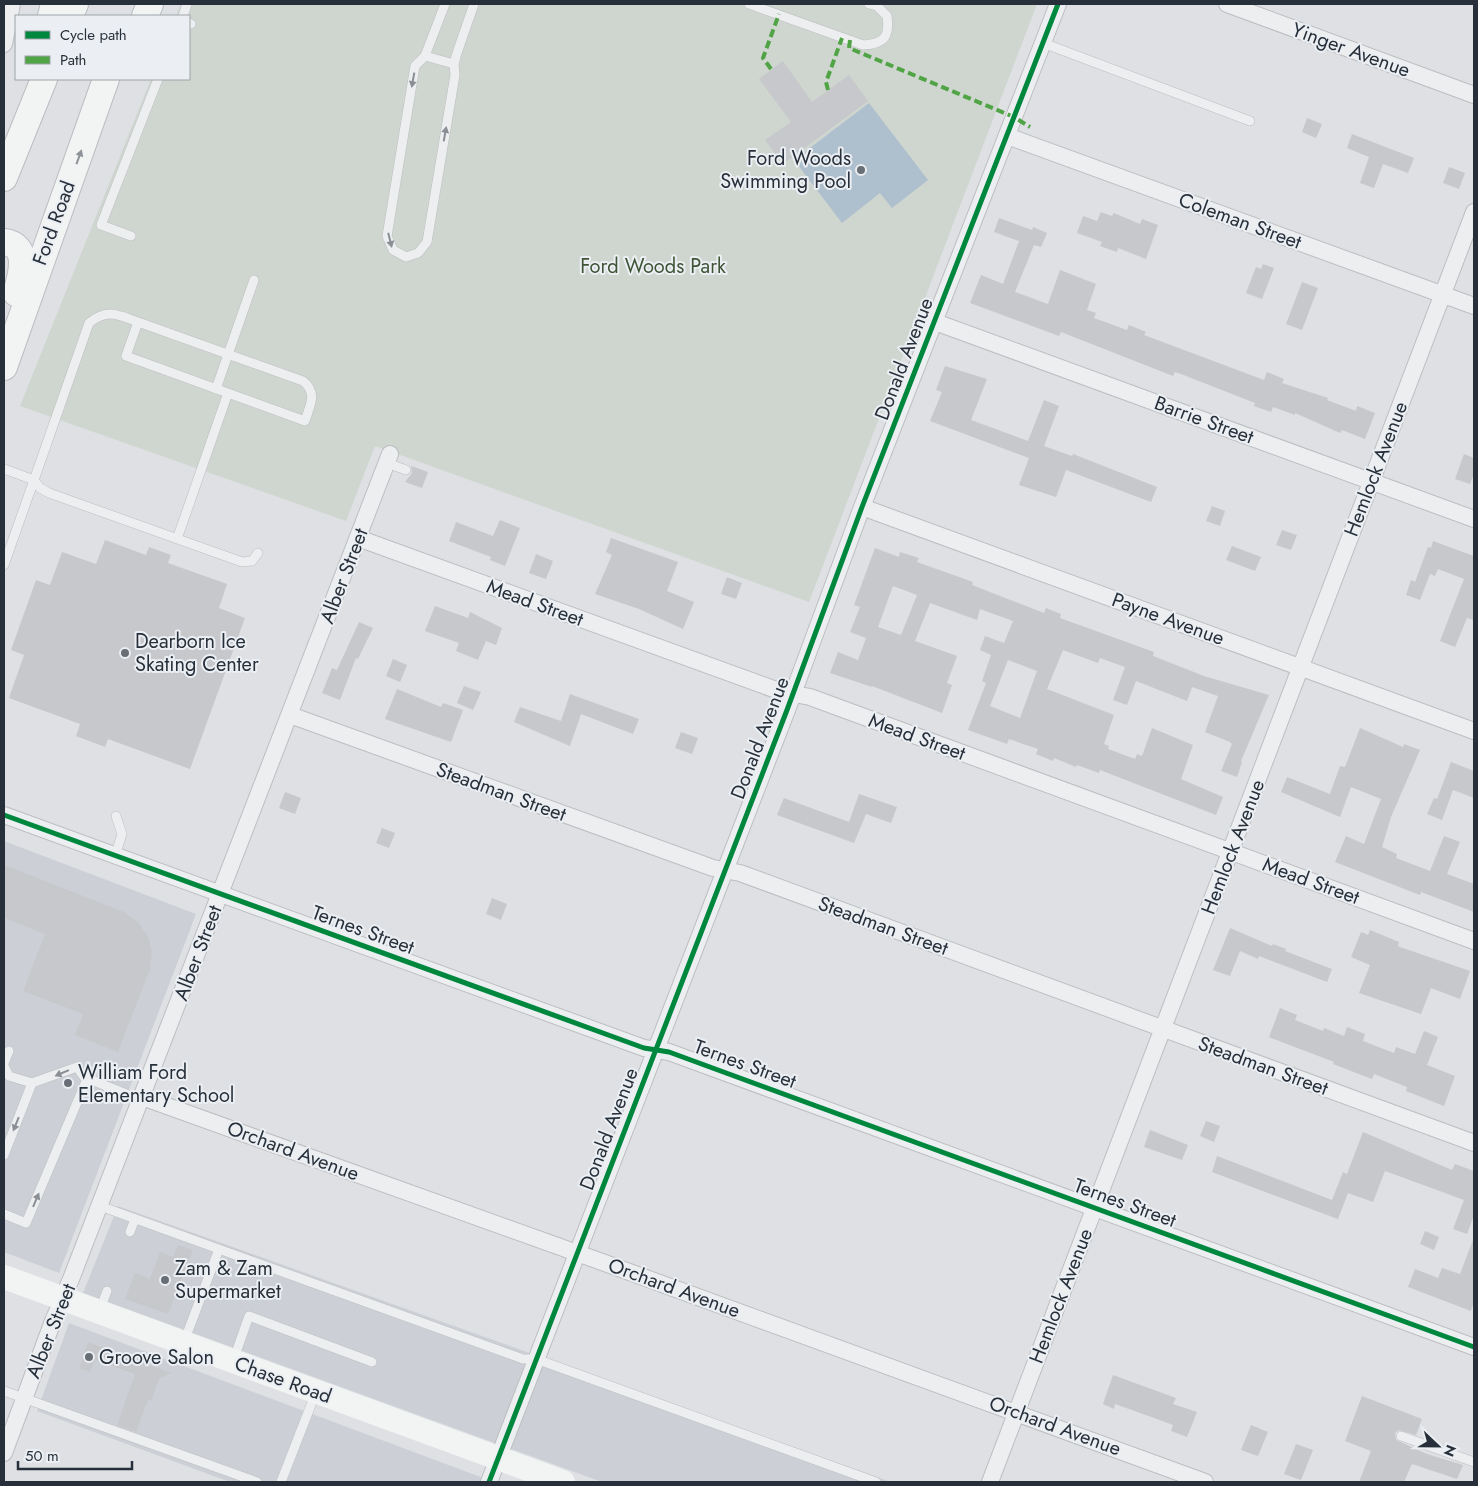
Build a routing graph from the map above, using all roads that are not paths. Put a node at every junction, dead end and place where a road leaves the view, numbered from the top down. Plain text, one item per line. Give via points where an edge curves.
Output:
1 (445, 4) edge
2 (474, 4) edge
3 (749, 4) edge
4 (869, 4) edge
5 (1058, 4) edge
6 (1227, 4) edge
7 (9, 9) edge
8 (1042, 43) junction
9 (4, 44) edge
10 (425, 56) junction
11 (454, 64) junction
12 (36, 80) edge
13 (44, 80) edge
14 (106, 80) edge
15 (118, 80) edge
16 (158, 80) edge
17 (1474, 95) edge
18 (1250, 121) dead end
19 (25, 124) junction
20 (88, 131) junction
21 (1007, 136) junction
22 (4, 178) edge
23 (1474, 212) edge
24 (130, 236) dead end
25 (4, 242) edge
26 (254, 280) dead end
27 (1442, 295) junction
28 (1474, 306) edge
29 (138, 322) junction
30 (935, 322) junction
31 (4, 329) edge
32 (228, 354) junction
33 (4, 368) edge
34 (216, 389) junction
35 (228, 393) junction
36 (389, 458) joint
37 (4, 469) edge
38 (406, 470) dead end
39 (34, 480) junction
40 (1372, 481) junction
41 (862, 507) junction
42 (1474, 519) edge
43 (177, 538) junction
44 (358, 538) junction
45 (258, 553) dead end
46 (4, 565) edge
47 (1301, 667) junction
48 (793, 694) junction
49 (290, 715) junction
50 (1474, 731) edge
51 (4, 815) edge
52 (116, 816) dead end
53 (1232, 852) junction
54 (115, 856) junction
55 (725, 870) junction
56 (221, 894) junction
57 (1474, 941) edge
58 (1164, 1030) junction
59 (655, 1050) junction
60 (9, 1051) dead end
61 (4, 1064) edge
62 (87, 1078) junction
63 (32, 1084) junction
64 (141, 1098) junction
65 (1474, 1143) edge
66 (4, 1154) edge
67 (100, 1206) junction
68 (1095, 1208) junction
69 (4, 1214) edge
70 (135, 1218) junction
71 (130, 1232) dead end
72 (219, 1249) junction
73 (577, 1252) junction
74 (4, 1277) edge
75 (62, 1299) junction
76 (184, 1343) junction
77 (1474, 1347) edge
78 (536, 1359) junction
79 (233, 1361) junction
80 (372, 1362) dead end
81 (4, 1391) edge
82 (316, 1392) junction
83 (24, 1398) junction
84 (1017, 1412) junction
85 (1401, 1436) dead end
86 (4, 1453) edge
87 (498, 1458) junction
88 (1474, 1462) edge
89 (257, 1482) edge
90 (282, 1482) edge
91 (489, 1482) edge
92 (563, 1482) edge
93 (876, 1482) edge
94 (990, 1482) edge
95 (1205, 1482) edge

1 - 10 lane
2 - 11 lane
3 - 4 lane via 863,45 876,44 885,38 888,28 887,16 877,6
5 - 8 street, Donald Avenue
6 - 17 street, Yinger Avenue
7 - 9 street
8 - 18 lane
8 - 21 street, Donald Avenue
10 - 11 lane
10 -> 11 lane via 415,66 387,236 393,250 406,257 418,253 427,242 455,75
12 - 19 main road
13 - 19 main road
14 - 20 main road, Ford Road
15 - 20 main road via 106,106
16 - 24 lane via 101,225
19 - 22 main road
33 -> 20 main road, Ford Road
21 - 27 street, Coleman Street
21 - 30 street, Donald Avenue
23 - 27 street, Hemlock Avenue
25 - 31 main road via 12,243 20,250 22,260 20,281
26 - 32 lane
27 - 28 street, Coleman Street
27 - 40 street, Hemlock Avenue
29 - 32 lane
29 - 34 lane via 126,356
29 - 39 lane via 116,314 100,314 90,323
30 - 40 street, Barrie Street
30 - 41 street, Donald Avenue
32 - 34 lane
32 - 35 lane via 303,381 311,387 314,396 305,421
34 - 35 lane
35 - 43 lane
36 - 38 lane
36 - 44 street, Alber Street
37 - 39 lane
39 - 43 lane via 49,493
39 - 46 lane
40 - 42 street, Barrie Street
40 - 47 street, Hemlock Avenue
41 - 47 street, Payne Avenue
41 - 48 street, Donald Avenue
43 - 45 lane via 242,562 252,562
44 - 48 street, Mead Street
44 - 49 street, Alber Street
47 - 50 street, Payne Avenue
47 - 53 street, Hemlock Avenue
48 - 53 street, Mead Street via 810,697
48 - 55 street, Donald Avenue
49 - 55 street, Steadman Street
49 - 56 street, Alber Street
51 - 54 street, Ternes Street
52 - 54 lane via 122,834
53 - 57 street, Mead Street
53 - 58 street, Hemlock Avenue
54 - 56 street, Ternes Street
55 - 58 street, Steadman Street
55 - 59 street, Donald Avenue
56 - 59 street, Ternes Street
56 - 64 street, Alber Street
58 - 65 street, Steadman Street
58 - 68 street, Hemlock Avenue
59 - 68 street, Ternes Street via 669,1052
59 - 73 street, Donald Avenue
60 - 61 lane
61 - 63 lane via 9,1076
62 -> 63 lane via 77,1067
62 - 64 lane
69 -> 62 lane via 26,1223
63 -> 66 lane
64 - 67 street, Alber Street
64 - 73 street, Orchard Avenue
67 - 70 lane
67 - 75 street, Alber Street
68 - 77 street, Ternes Street
68 - 84 street, Hemlock Avenue
70 - 71 lane
70 - 72 lane
72 - 76 lane
72 - 78 lane via 523,1359
73 - 78 street, Donald Avenue
73 - 84 street, Orchard Avenue
74 - 75 street, Chase Road
75 - 76 street, Chase Road via 103,1302
75 - 83 street, Alber Street
76 - 79 street, Chase Road
78 - 87 street, Donald Avenue
78 - 93 lane
79 - 80 lane via 249,1316
79 - 82 street, Chase Road
81 - 83 lane
82 - 87 street, Chase Road
82 - 90 lane
83 - 86 street, Alber Street
83 - 89 lane
84 - 94 street, Hemlock Avenue
84 - 95 street, Orchard Avenue
85 - 88 lane
87 - 91 street, Donald Avenue
87 - 92 street, Chase Road

